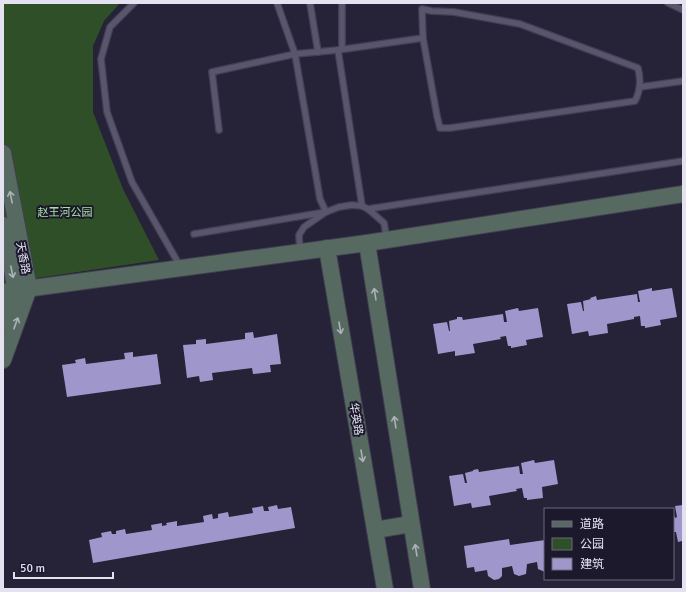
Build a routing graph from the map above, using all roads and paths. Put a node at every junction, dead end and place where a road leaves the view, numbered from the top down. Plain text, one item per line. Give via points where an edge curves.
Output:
1 (134, 3) edge
2 (276, 3) edge
3 (310, 3) edge
4 (342, 3) edge
5 (668, 3) edge
6 (683, 10) edge
7 (423, 38) junction
8 (340, 49) junction
9 (318, 52) junction
10 (295, 54) junction
11 (683, 80) edge
12 (640, 87) junction
13 (219, 130) dead end
14 (3, 153) edge
15 (683, 160) edge
16 (683, 194) edge
17 (365, 207) junction
18 (326, 212) junction
19 (3, 225) edge
20 (194, 234) dead end
21 (387, 240) junction
22 (367, 243) junction
23 (326, 248) junction
24 (300, 252) junction
25 (181, 268) junction
26 (16, 290) edge
27 (3, 325) edge
28 (3, 360) edge
29 (411, 524) junction
30 (375, 530) junction
31 (385, 589) edge
32 (422, 589) edge

1 - 25 lane via 110,27 100,59 107,112 132,182
2 - 10 lane
3 - 9 lane
4 - 8 lane
5 - 6 lane
7 - 8 lane
7 - 12 lane via 422,9 520,24 638,68
7 - 12 lane via 440,128 635,101
8 - 9 lane
8 - 17 lane
9 - 10 lane
10 - 13 lane via 212,72
10 - 18 lane via 320,199
11 - 12 lane
26 -> 14 main road, 天香路
15 - 17 lane
16 - 21 main road
17 - 18 lane via 339,206
17 - 21 lane via 384,223
18 - 20 lane
18 - 24 lane via 304,227 299,235
19 -> 26 main road, 天香路
21 - 22 main road
22 - 23 main road
29 -> 22 main road
23 - 24 main road
23 -> 30 main road, 华英路
24 - 25 main road
25 - 26 main road
26 - 27 main road, 天香路
28 -> 26 main road, 天香路
29 - 30 main road
32 -> 29 main road
30 - 31 main road, 华英路

